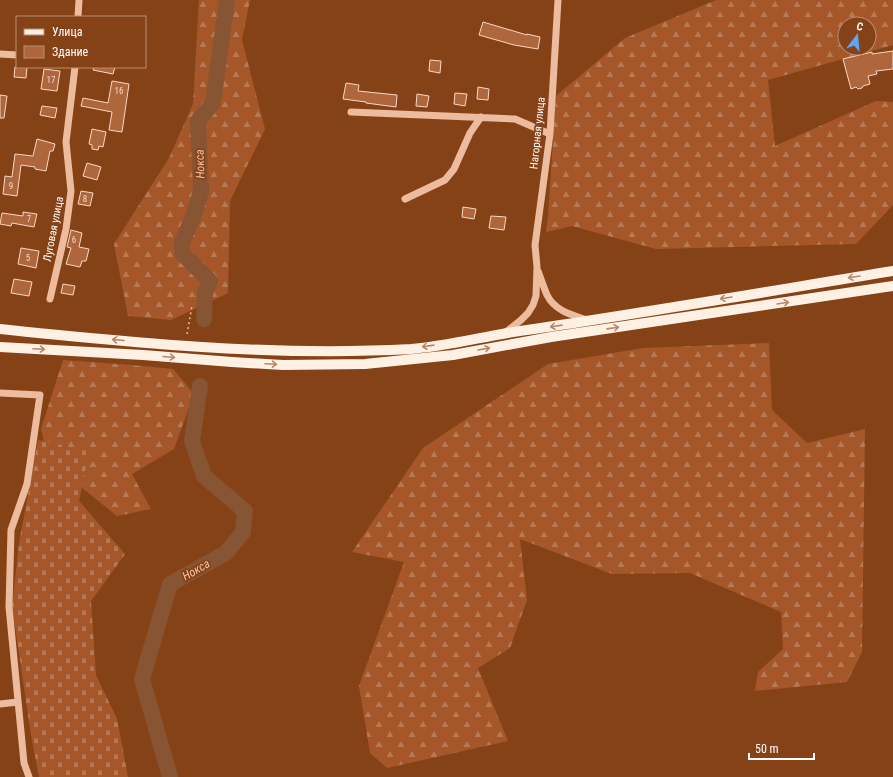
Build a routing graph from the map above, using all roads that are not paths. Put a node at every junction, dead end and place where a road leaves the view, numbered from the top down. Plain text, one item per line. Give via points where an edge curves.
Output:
1 (79, 0) edge
2 (558, 0) edge
3 (78, 16) edge
4 (0, 54) edge
5 (16, 56) edge
6 (75, 68) edge
7 (351, 112) dead end
8 (481, 117) junction
9 (550, 134) junction
10 (405, 199) dead end
11 (537, 267) junction
12 (893, 271) edge
13 (893, 286) edge
14 (50, 300) dead end
15 (589, 321) junction
16 (0, 329) edge
17 (504, 333) junction
18 (0, 347) edge
19 (0, 393) edge
20 (8, 607) junction
21 (0, 608) edge
22 (18, 702) junction
23 (0, 704) edge
24 (29, 777) edge

1 - 3 street
2 - 9 street, Нагорная улица
4 - 5 street
6 - 14 street, Луговая улица via 66,142 71,191 66,229
7 - 8 street
8 - 9 street via 514,119
8 - 10 street via 470,133 454,169 445,180
9 - 11 street, Нагорная улица via 535,245
11 - 15 street via 554,305 564,312
11 - 17 street via 536,296 533,305 521,320
12 -> 15 main road
18 -> 13 main road via 143,354 232,362 365,364 453,355 551,337
15 -> 17 main road
17 -> 16 main road via 414,348 274,351 191,347
19 - 20 street via 40,395 27,484 12,530
20 - 21 street
20 - 22 street
22 - 23 street
22 - 24 street via 24,763

